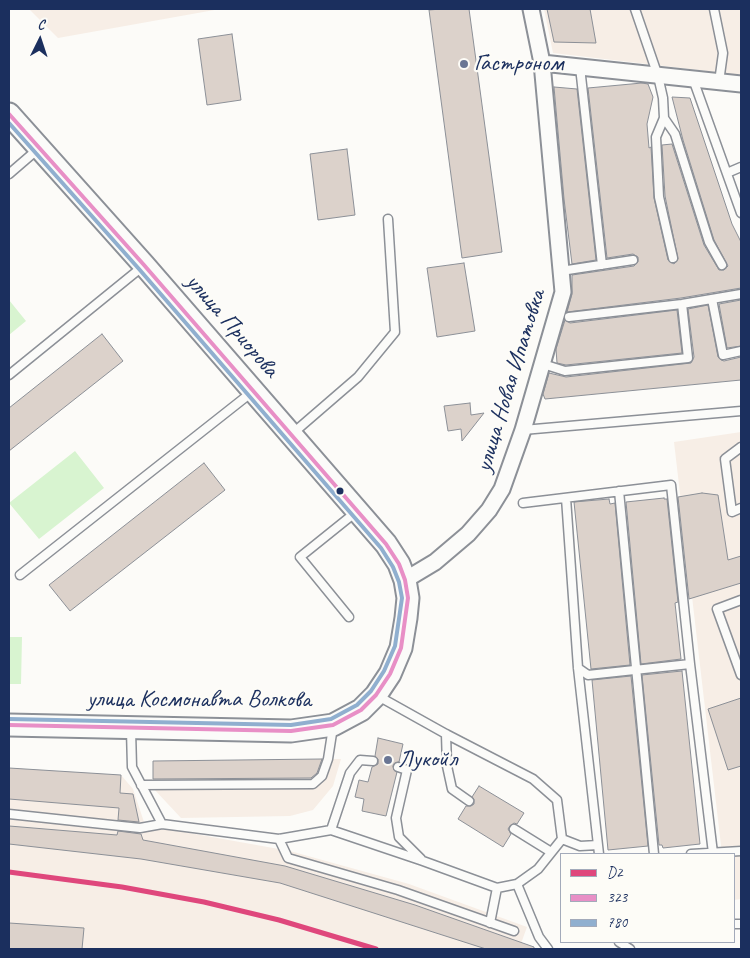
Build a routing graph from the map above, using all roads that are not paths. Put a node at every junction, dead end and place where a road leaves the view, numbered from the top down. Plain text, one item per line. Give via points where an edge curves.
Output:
1 (531, 9) edge
2 (635, 9) edge
3 (714, 9) edge
4 (542, 63) junction
5 (580, 67) junction
6 (658, 76) junction
7 (693, 79) junction
8 (719, 82) junction
9 (741, 84) edge
10 (9, 114) edge
11 (664, 118) junction
12 (39, 149) junction
13 (741, 168) edge
14 (727, 173) junction
15 (9, 174) edge
16 (741, 213) edge
17 (388, 219) dead end
18 (673, 258) dead end
19 (633, 260) dead end
20 (144, 265) junction
21 (602, 265) junction
22 (722, 265) dead end
23 (562, 271) junction
24 (741, 294) edge
25 (712, 299) junction
26 (682, 304) junction
27 (569, 317) dead end
28 (741, 351) edge
29 (543, 364) junction
30 (9, 375) edge
31 (254, 391) junction
32 (741, 411) edge
33 (523, 430) junction
34 (291, 436) junction
35 (741, 447) edge
36 (619, 491) junction
37 (566, 498) junction
38 (522, 503) dead end
39 (741, 508) edge
40 (356, 512) junction
41 (20, 575) dead end
42 (405, 580) junction
43 (741, 600) edge
44 (349, 618) dead end
45 (690, 664) junction
46 (578, 668) junction
47 (636, 670) junction
48 (741, 675) edge
49 (376, 695) junction
50 (9, 725) edge
51 (333, 725) junction
52 (131, 727) junction
53 (446, 734) junction
54 (373, 761) dead end
55 (398, 766) dead end
56 (141, 785) junction
57 (469, 802) dead end
58 (9, 814) edge
59 (162, 824) junction
60 (514, 829) dead end
61 (330, 830) junction
62 (562, 839) junction
63 (279, 840) junction
64 (598, 845) junction
65 (741, 851) edge
66 (551, 852) junction
67 (599, 853) edge
68 (654, 853) edge
69 (714, 853) joint
70 (423, 861) junction
71 (517, 884) junction
72 (497, 888) junction
73 (490, 923) junction
74 (514, 932) dead end
75 (548, 949) edge

1 - 4 street, улица Новая Ипатовка
2 - 6 lane
3 - 8 lane via 724,54
4 - 5 street
4 - 23 street, улица Новая Ипатовка
5 - 6 street
5 - 21 lane
6 - 7 street
6 - 11 lane
7 - 8 street
7 - 14 lane
8 - 9 street
10 - 12 street, улица Приорова
11 - 18 lane via 656,137 659,197
11 - 22 lane via 675,134 709,242
12 - 15 lane
12 - 20 street, улица Приорова
13 - 14 lane
14 - 16 lane
17 - 34 lane via 395,332 358,377
19 - 21 lane
20 - 30 lane
20 - 31 street, улица Приорова
21 - 23 lane
23 - 29 street, улица Новая Ипатовка via 563,292
24 - 25 lane
25 - 26 lane
25 - 28 lane via 724,354
26 - 27 lane
26 - 29 lane via 688,358 565,371
29 - 33 street, улица Новая Ипатовка
31 - 34 street, улица Приорова
31 - 41 lane
32 - 33 lane
33 - 42 street, улица Новая Ипатовка via 502,489 489,510 468,534 435,562
34 - 40 street, улица Приорова
35 - 39 lane via 725,459 732,512
36 - 37 lane
36 - 45 lane via 671,485
36 - 47 lane
37 - 38 lane
37 - 46 lane
40 - 42 street, улица Приорова via 386,544
40 - 44 lane via 300,556
42 - 49 street, улица Космонавта Волкова via 408,598 400,648 390,674
43 - 48 lane via 717,609
45 - 47 lane
45 - 69 lane
46 - 47 lane via 588,674
46 - 64 lane
47 - 68 lane
49 - 51 street, улица Космонавта Волкова via 361,710
49 - 53 lane
50 - 52 street, улица Космонавта Волкова
51 - 52 street, улица Космонавта Волкова via 291,732
51 - 56 lane via 328,759 322,776 313,784
52 - 56 lane via 132,768
53 - 57 lane via 452,789
53 - 62 lane via 533,779 557,800
54 - 61 lane via 360,760 350,773
55 - 70 lane via 407,770 396,818 399,837
56 - 59 lane
58 - 59 lane via 140,828
59 - 63 lane
60 - 66 lane
61 - 63 lane
61 - 70 lane
62 - 64 lane via 580,846
62 - 66 lane
63 - 73 lane via 288,858 398,890
64 - 67 lane
65 - 69 lane
66 - 71 lane via 538,869
70 - 72 lane
71 - 72 lane
71 - 75 lane via 539,937
72 - 73 lane
73 - 74 lane

